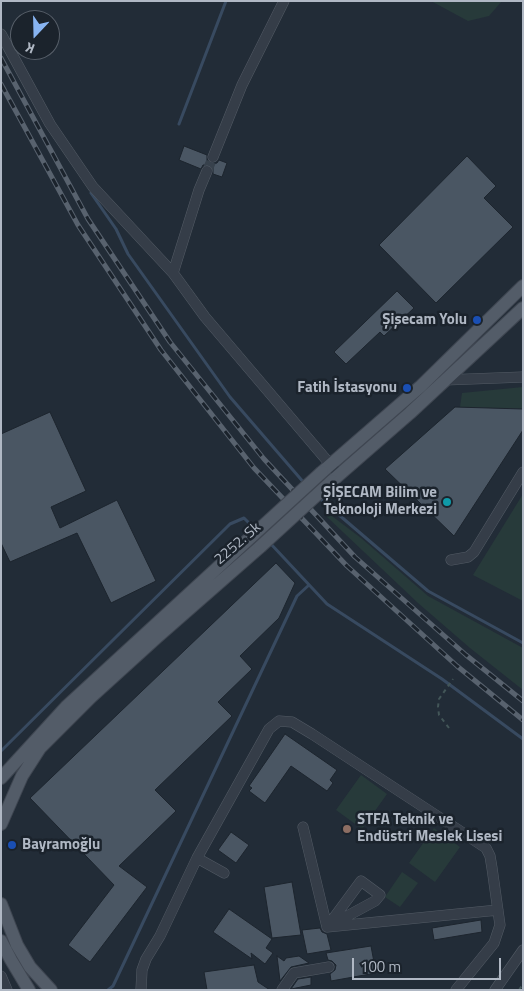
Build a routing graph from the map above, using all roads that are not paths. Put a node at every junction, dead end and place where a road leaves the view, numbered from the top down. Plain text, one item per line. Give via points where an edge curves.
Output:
1 (284, 1) edge
2 (1, 34) edge
3 (213, 157) tunnel mouth
4 (207, 171) tunnel mouth
5 (173, 273) junction
6 (523, 286) edge
7 (523, 308) edge
8 (523, 377) edge
9 (444, 380) junction
10 (523, 472) edge
11 (331, 473) junction
12 (451, 560) dead end
13 (1, 778) edge
14 (1, 824) edge
15 (303, 827) dead end
16 (197, 858) junction
17 (224, 872) dead end
18 (1, 904) edge
19 (498, 910) junction
20 (327, 927) junction
21 (1, 941) edge
22 (523, 950) edge
23 (329, 967) dead end
24 (1, 976) edge
25 (7, 990) edge
26 (29, 990) edge
27 (51, 990) edge
28 (141, 990) edge
29 (282, 990) edge
30 (456, 990) edge
31 (495, 990) edge

1 - 3 street via 242,85
2 - 5 street via 50,124 93,187
4 - 5 street
5 - 11 street
6 - 11 main road, 2252. Sk
7 - 9 main road, 2252. Sk
8 - 9 street
9 - 11 main road, 2252. Sk
10 - 12 street via 474,552 468,557
11 - 13 main road, 2252. Sk, bridge via 252,536 66,707
11 - 14 main road, 2252. Sk, bridge via 260,547 91,697 40,748 22,776
15 - 20 street
16 - 17 street
16 - 19 street via 269,728 279,721 292,722 486,848
16 - 28 street via 146,959
18 - 27 main road via 17,945 30,967
19 - 20 street
19 - 30 street via 500,925 494,942
20 - 20 street via 361,881 380,894 375,901
21 - 26 main road
22 - 31 street
23 - 29 street via 294,973
24 - 25 street

